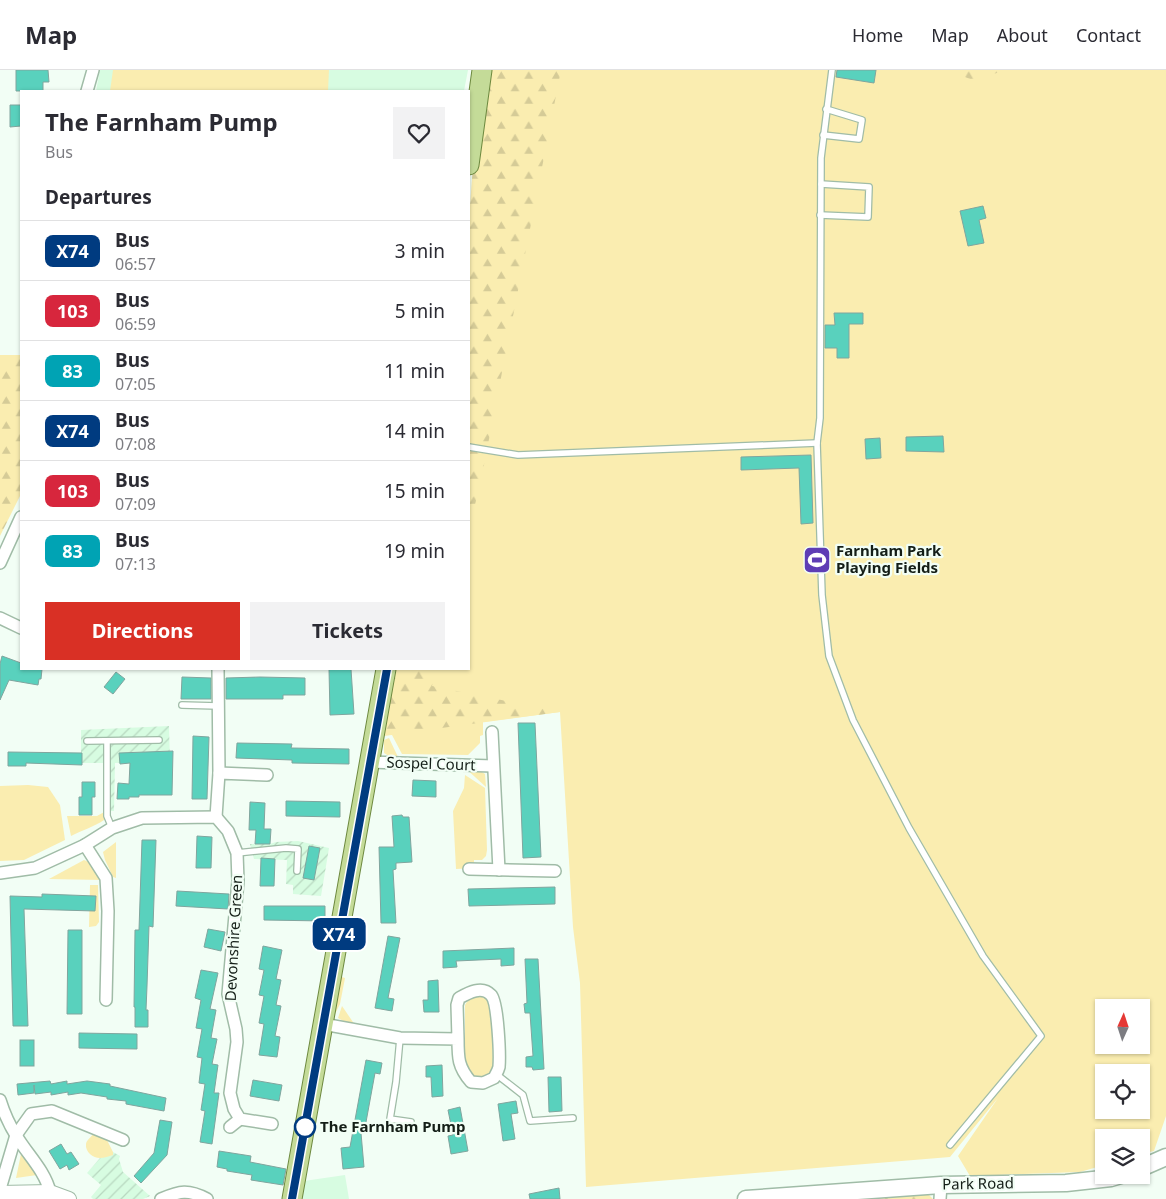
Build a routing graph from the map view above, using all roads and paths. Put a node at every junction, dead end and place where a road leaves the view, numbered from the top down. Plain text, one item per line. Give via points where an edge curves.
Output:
1 (93, 70) edge
2 (482, 70) edge
3 (832, 70) edge
4 (87, 90) edge
5 (826, 109) junction
6 (823, 135) junction
7 (470, 158) edge
8 (821, 184) junction
9 (820, 215) junction
10 (817, 443) junction
11 (470, 447) edge
12 (20, 519) edge
13 (0, 563) edge
14 (0, 618) edge
15 (20, 628) edge
16 (218, 670) edge
17 (386, 670) edge
18 (182, 705) dead end
19 (218, 706) junction
20 (492, 732) dead end
21 (159, 740) dead end
22 (87, 741) dead end
23 (107, 741) junction
24 (370, 762) junction
25 (493, 766) junction
26 (219, 773) junction
27 (267, 775) dead end
28 (216, 817) junction
29 (112, 828) junction
30 (85, 845) junction
31 (238, 853) junction
32 (469, 870) dead end
33 (499, 870) junction
34 (555, 871) dead end
35 (297, 872) dead end
36 (0, 873) edge
37 (106, 1000) dead end
38 (323, 1024) junction
39 (400, 1038) junction
40 (458, 1038) junction
41 (496, 1074) junction
42 (0, 1100) edge
43 (240, 1118) junction
44 (573, 1118) dead end
45 (410, 1122) dead end
46 (272, 1124) dead end
47 (230, 1127) dead end
48 (16, 1135) junction
49 (123, 1140) dead end
50 (950, 1145) dead end
51 (1166, 1157) edge
52 (1150, 1164) edge
53 (1095, 1180) edge
54 (0, 1189) edge
55 (50, 1192) junction
56 (941, 1192) edge
57 (0, 1193) edge
58 (69, 1199) edge
59 (161, 1199) edge
60 (207, 1199) edge
61 (292, 1199) edge
62 (746, 1199) edge

1 - 4 street
2 - 7 main road
3 - 5 lane
5 - 6 lane
5 - 6 lane via 862,120 859,139
6 - 8 lane
8 - 9 lane
8 - 9 lane via 869,187 868,217
9 - 10 lane via 820,418
10 - 11 lane via 518,455
10 - 50 lane via 822,595 829,656 853,720 909,828 983,956 1041,1036
12 - 13 street
14 - 15 street
16 - 19 street
17 - 24 main road
18 - 19 lane
19 - 26 street
20 - 25 street, Sospel Court
21 - 23 lane
22 - 23 lane
23 - 29 lane via 107,816
24 - 25 street, Sospel Court
24 - 38 main road
25 - 33 street, Sospel Court
26 - 27 street
26 - 28 street
28 - 29 street via 142,818
28 - 31 street, Devonshire Green via 228,831
29 - 30 street
30 - 36 street via 35,868
30 - 37 street via 106,878
31 - 35 lane via 298,849
31 - 43 street, Devonshire Green via 228,994 236,1029 230,1092
32 - 33 street
33 - 34 street
38 - 39 street
38 - 61 main road
39 - 40 street
39 - 45 lane via 390,1119
40 - 41 street via 462,1072 471,1082 483,1083
40 - 41 street via 459,998 472,991 483,990 491,994 497,1007 499,1068
41 - 44 lane via 523,1095 530,1121
42 - 48 street
43 - 46 street
43 - 47 street
48 - 49 street via 31,1114 52,1112
48 - 54 street
48 - 55 street via 47,1180
51 - 52 main road
53 - 56 main road, Park Road
55 - 57 street
55 - 58 street
56 - 62 main road, Park Road
59 - 60 street via 179,1192 194,1192

